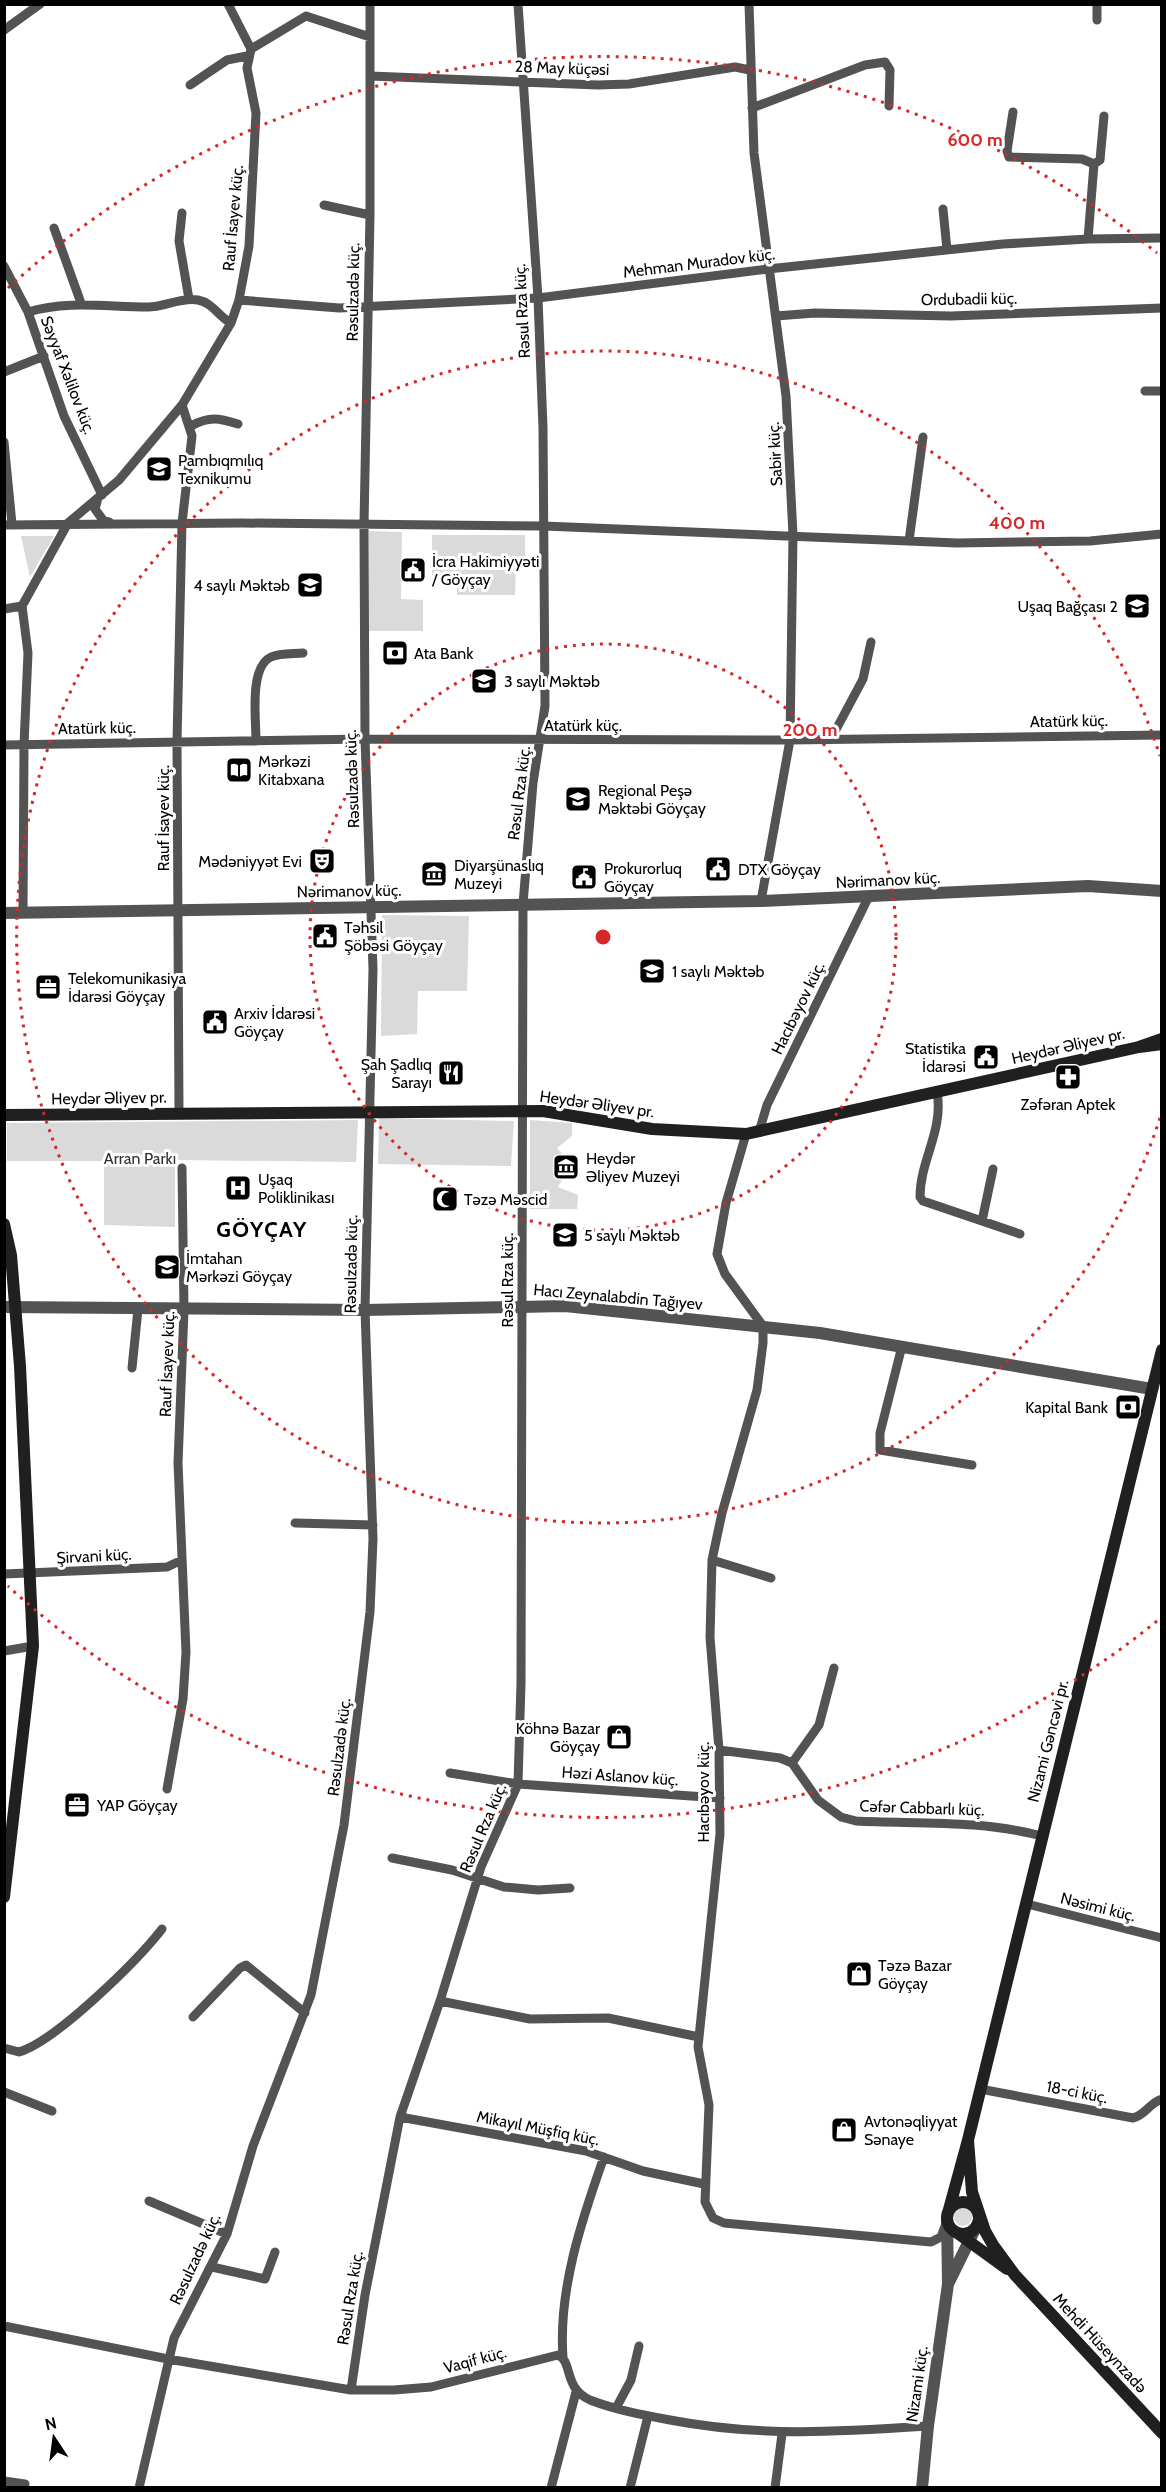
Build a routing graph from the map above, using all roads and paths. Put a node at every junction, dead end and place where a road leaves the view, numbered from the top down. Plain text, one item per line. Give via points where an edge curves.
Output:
1 (40, 4) edge
2 (228, 4) edge
3 (370, 4) edge
4 (518, 4) edge
5 (749, 4) edge
6 (1097, 4) edge
7 (1097, 20) dead end
8 (4, 30) edge
9 (370, 37) junction
10 (249, 53) junction
11 (750, 70) junction
12 (370, 76) junction
13 (521, 81) junction
14 (190, 85) dead end
15 (889, 106) dead end
16 (752, 108) junction
17 (1013, 112) dead end
18 (1104, 116) dead end
19 (1094, 164) junction
20 (324, 205) dead end
21 (943, 209) dead end
22 (182, 213) dead end
23 (370, 215) junction
24 (54, 228) dead end
25 (1088, 238) junction
26 (1161, 238) edge
27 (946, 250) junction
28 (4, 266) edge
29 (768, 269) junction
30 (538, 298) junction
31 (189, 300) junction
32 (239, 300) junction
33 (81, 303) junction
34 (368, 308) junction
35 (1161, 308) edge
36 (28, 312) junction
37 (776, 316) junction
38 (231, 323) junction
39 (44, 356) junction
40 (4, 372) edge
41 (1161, 391) edge
42 (1145, 392) dead end
43 (182, 405) junction
44 (238, 424) dead end
45 (190, 426) junction
46 (924, 436) dead end
47 (4, 442) edge
48 (100, 496) junction
49 (111, 523) junction
50 (182, 523) junction
51 (68, 524) junction
52 (364, 524) junction
53 (8, 525) edge
54 (544, 526) junction
55 (1161, 534) edge
56 (793, 535) junction
57 (909, 541) junction
58 (22, 606) junction
59 (4, 609) edge
60 (871, 642) dead end
61 (303, 653) dead end
62 (1161, 735) edge
63 (365, 739) junction
64 (831, 739) junction
65 (790, 740) junction
66 (177, 741) junction
67 (256, 741) junction
68 (541, 741) junction
69 (4, 745) edge
70 (24, 745) junction
71 (1161, 891) edge
72 (868, 898) junction
73 (760, 901) junction
74 (523, 904) junction
75 (371, 907) junction
76 (178, 911) junction
77 (4, 913) edge
78 (23, 913) junction
79 (1161, 1041) edge
80 (937, 1092) junction
81 (521, 1111) junction
82 (179, 1113) junction
83 (370, 1113) junction
84 (4, 1115) edge
85 (759, 1132) junction
86 (746, 1134) junction
87 (182, 1168) dead end
88 (993, 1169) dead end
89 (982, 1221) junction
90 (4, 1224) edge
91 (1020, 1234) dead end
92 (522, 1305) junction
93 (10, 1307) edge
94 (138, 1309) junction
95 (184, 1310) junction
96 (365, 1310) junction
97 (763, 1326) junction
98 (902, 1346) junction
99 (1161, 1350) edge
100 (132, 1368) dead end
101 (1157, 1389) edge
102 (972, 1465) dead end
103 (296, 1523) dead end
104 (373, 1526) junction
105 (182, 1560) junction
106 (712, 1560) junction
107 (4, 1574) edge
108 (32, 1574) junction
109 (771, 1578) dead end
110 (33, 1646) junction
111 (4, 1652) edge
112 (834, 1668) dead end
113 (719, 1750) junction
114 (792, 1763) junction
115 (450, 1773) dead end
116 (518, 1784) junction
117 (167, 1790) dead end
118 (720, 1798) junction
119 (1042, 1836) junction
120 (392, 1858) dead end
121 (477, 1880) junction
122 (570, 1888) dead end
123 (4, 1898) edge
124 (1027, 1904) junction
125 (162, 1929) dead end
126 (1161, 1938) edge
127 (440, 2001) junction
128 (305, 2013) junction
129 (192, 2018) dead end
130 (699, 2037) junction
131 (4, 2048) edge
132 (980, 2089) junction
133 (4, 2092) edge
134 (1161, 2099) edge
135 (52, 2110) dead end
136 (400, 2117) junction
137 (968, 2140) junction
138 (604, 2157) junction
139 (704, 2184) junction
140 (149, 2201) dead end
141 (948, 2215) junction
142 (978, 2219) junction
143 (954, 2231) junction
144 (226, 2234) junction
145 (968, 2242) junction
146 (275, 2252) dead end
147 (212, 2267) junction
148 (1016, 2275) junction
149 (948, 2284) junction
150 (4, 2326) edge
151 (639, 2346) dead end
152 (563, 2357) junction
153 (168, 2359) junction
154 (351, 2390) junction
155 (576, 2392) junction
156 (616, 2408) junction
157 (648, 2416) junction
158 (928, 2426) junction
159 (1161, 2433) edge
160 (782, 2434) junction
161 (4, 2481) edge
162 (25, 2484) dead end
163 (139, 2487) edge
164 (551, 2487) edge
165 (630, 2487) edge
166 (775, 2487) edge
167 (922, 2487) edge

1 - 8 street
2 - 10 street, Rauf İsayev küç.
3 - 9 street, Rəsulzadə küç.
4 - 13 street, Rəsul Rza küç.
5 - 11 street, Sabir küç.
6 - 7 street
9 - 10 street via 306,16
9 - 12 street, Rəsulzadə küç.
10 - 14 street via 219,64
10 - 32 street, Rauf İsayev küç. via 247,68 256,113 249,246
11 - 13 street, 28 May küçəsi via 735,67 619,84
11 - 16 street, Sabir küç.
12 - 13 street, 28 May küçəsi
12 - 23 street, Rəsulzadə küç.
13 - 30 street, Rəsul Rza küç.
15 - 16 street via 890,70 885,62 865,65
16 - 29 street, Sabir küç.
17 - 19 street via 1007,152 1010,157 1082,159
18 - 19 street via 1100,160
19 - 25 street
20 - 23 street
21 - 27 street
22 - 31 street via 179,241
23 - 34 street, Rəsulzadə küç.
24 - 33 street
25 - 26 street, Mehman Muradov küç.
25 - 27 street, Mehman Muradov küç.
27 - 29 street, Mehman Muradov küç.
28 - 36 street, Səyyaf Xəlilov küç.
29 - 30 street, Mehman Muradov küç.
29 - 37 street, Sabir küç.
30 - 34 street, Mehman Muradov küç.
30 - 54 street, Rəsul Rza küç.
31 - 33 street via 149,307
31 - 38 street via 209,304
32 - 34 street, Mehman Muradov küç.
32 - 38 street, Rauf İsayev küç.
33 - 36 street
34 - 52 street, Rəsulzadə küç.
35 - 37 street, Ordubadii küç. via 951,316
36 - 39 street, Səyyaf Xəlilov küç.
37 - 56 street, Sabir küç. via 790,445
38 - 43 street, Rauf İsayev küç.
39 - 40 street
39 - 48 street, Səyyaf Xəlilov küç. via 64,416
41 - 42 street
43 - 45 street, Rauf İsayev küç.
43 - 48 street, Rauf İsayev küç. via 119,480
44 - 45 street via 216,417
45 - 50 street, Rauf İsayev küç. via 191,461
46 - 57 street
47 - 53 street
48 - 49 street, Səyyaf Xəlilov küç. via 95,509 103,520
48 - 51 street, Rauf İsayev küç.
49 - 50 street
49 - 51 street
50 - 52 street
50 - 66 street, Rauf İsayev küç.
51 - 53 street
51 - 58 street, Rauf İsayev küç.
52 - 54 street
52 - 63 street, Rəsulzadə küç.
54 - 56 street
54 - 68 street, Rəsul Rza küç. via 545,706
55 - 57 street via 1090,541
56 - 57 street
56 - 65 street, Sabir küç.
58 - 59 street
58 - 70 street via 28,653
60 - 64 street via 863,679
61 - 67 street via 273,656 259,668
62 - 64 street, Atatürk küç.
63 - 67 street, Atatürk küç.
63 - 68 street, Atatürk küç.
63 - 75 street, Rəsulzadə küç.
64 - 65 street, Atatürk küç.
65 - 68 street, Atatürk küç.
65 - 73 street, Sabir küç.
66 - 67 street, Atatürk küç.
66 - 70 street, Atatürk küç.
66 - 76 street, Rauf İsayev küç.
68 - 74 street, Rəsul Rza küç. via 533,783
69 - 70 street, Atatürk küç.
70 - 78 street
71 - 72 street, Nərimanov küç. via 1088,886
72 - 73 street, Nərimanov küç.
72 - 85 street, Hacıbəyov küç. via 767,1105
73 - 74 street, Nərimanov küç.
74 - 75 street, Nərimanov küç.
74 - 81 street, Rəsul Rza küç.
75 - 76 street, Nərimanov küç.
75 - 83 street, Rəsulzadə küç.
76 - 78 street, Nərimanov küç.
76 - 82 street, Rauf İsayev küç.
77 - 78 street, Nərimanov küç.
79 - 80 main road, Heydər Əliyev pr.
80 - 85 main road, Heydər Əliyev pr.
80 - 89 street via 938,1127 920,1197
81 - 83 main road, Heydər Əliyev pr.
81 - 86 main road, Heydər Əliyev pr. via 562,1113 652,1129
81 - 92 street, Rəsul Rza küç.
82 - 83 main road, Heydər Əliyev pr.
82 - 84 main road, Heydər Əliyev pr.
83 - 96 street, Rəsulzadə küç.
85 - 86 main road, Heydər Əliyev pr.
86 - 97 street via 726,1203 717,1254 725,1274
87 - 95 street, Rauf İsayev küç.
88 - 89 street
89 - 91 street
90 - 93 main road via 11,1255
92 - 96 street, Hacı Zeynalabdin Tağıyev
92 - 97 street, Hacı Zeynalabdin Tağıyev
92 - 116 street, Rəsul Rza küç.
93 - 94 street, Hacı Zeynalabdin Tağıyev
93 - 108 main road
94 - 95 street, Hacı Zeynalabdin Tağıyev
94 - 100 street
95 - 96 street, Hacı Zeynalabdin Tağıyev
95 - 105 street, Rauf İsayev küç. via 178,1463
96 - 104 street, Rəsulzadə küç.
97 - 98 street, Hacı Zeynalabdin Tağıyev
97 - 106 street, Hacıbəyov küç. via 757,1390
98 - 101 street, Hacı Zeynalabdin Tağıyev
98 - 102 street via 880,1432 880,1450
99 - 101 main road, Nizami Gəncəvi pr.
101 - 119 main road, Nizami Gəncəvi pr.
103 - 104 street
104 - 128 street, Rəsulzadə küç. via 370,1612 354,1757
105 - 108 street, Şirvani küç. via 167,1567
105 - 117 street, Rauf İsayev küç. via 185,1678
106 - 109 street
106 - 113 street, Hacıbəyov küç. via 710,1637
107 - 108 street, Şirvani küç.
108 - 110 main road
110 - 111 street
110 - 123 main road
112 - 114 street via 819,1725
113 - 114 street
113 - 118 street, Hacıbəyov küç.
114 - 119 street, Cəfər Cabbarlı küç. via 818,1800 841,1817 855,1821 977,1824
115 - 116 street, Həzi Aslanov küç.
116 - 118 street, Həzi Aslanov küç.
116 - 121 street, Rəsul Rza küç.
118 - 130 street, Hacıbəyov küç. via 720,1834
119 - 124 main road, Nizami Gəncəvi pr.
120 - 121 street via 452,1870
121 - 122 street via 538,1890
121 - 127 street, Rəsul Rza küç.
124 - 126 street, Nəsimi küç.
124 - 132 main road, Nizami Gəncəvi pr.
125 - 131 street via 119,1976 45,2038 19,2052
127 - 130 street via 530,2019 608,2018
127 - 136 street, Rəsul Rza küç.
128 - 129 street via 246,1965
128 - 144 street, Rəsulzadə küç. via 264,2113
130 - 139 street, Hacıbəyov küç. via 698,2063 709,2114
132 - 134 street, 18-ci küç. via 1133,2118
132 - 137 main road, Nizami Gəncəvi pr.
133 - 135 street
136 - 138 street, Mikayıl Müşfiq küç.
136 - 154 street, Rəsul Rza küç. via 365,2295
137 - 141 main road
137 - 142 main road via 969,2172
138 - 139 street, Mikayıl Müşfiq küç. via 643,2171
138 - 152 street via 564,2306
139 - 141 street, Hacıbəyov küç. via 708,2212 724,2223 931,2242 941,2237
140 - 144 street
141 - 142 main road via 954,2205 964,2202 973,2206
141 - 143 main road
141 - 149 street
142 - 143 main road via 964,2233
142 - 145 street
142 - 148 main road
143 - 145 main road
144 - 147 street, Rəsulzadə küç.
145 - 148 main road
145 - 149 street
146 - 147 street via 265,2279
147 - 153 street, Rəsulzadə küç. via 174,2338
148 - 159 main road, Mehdi Hüseynzadə
149 - 158 street, Nizami küç.
150 - 153 street, Vaqif küç.
151 - 156 street via 631,2380
152 - 154 street, Vaqif küç. via 550,2355 431,2387
152 - 155 street
153 - 154 street, Vaqif küç.
153 - 163 street, Rəsulzadə küç.
155 - 156 street
155 - 164 street
156 - 157 street
157 - 160 street via 721,2430
157 - 165 street
158 - 160 street
158 - 167 street, Nizami küç.
160 - 166 street
161 - 162 street

